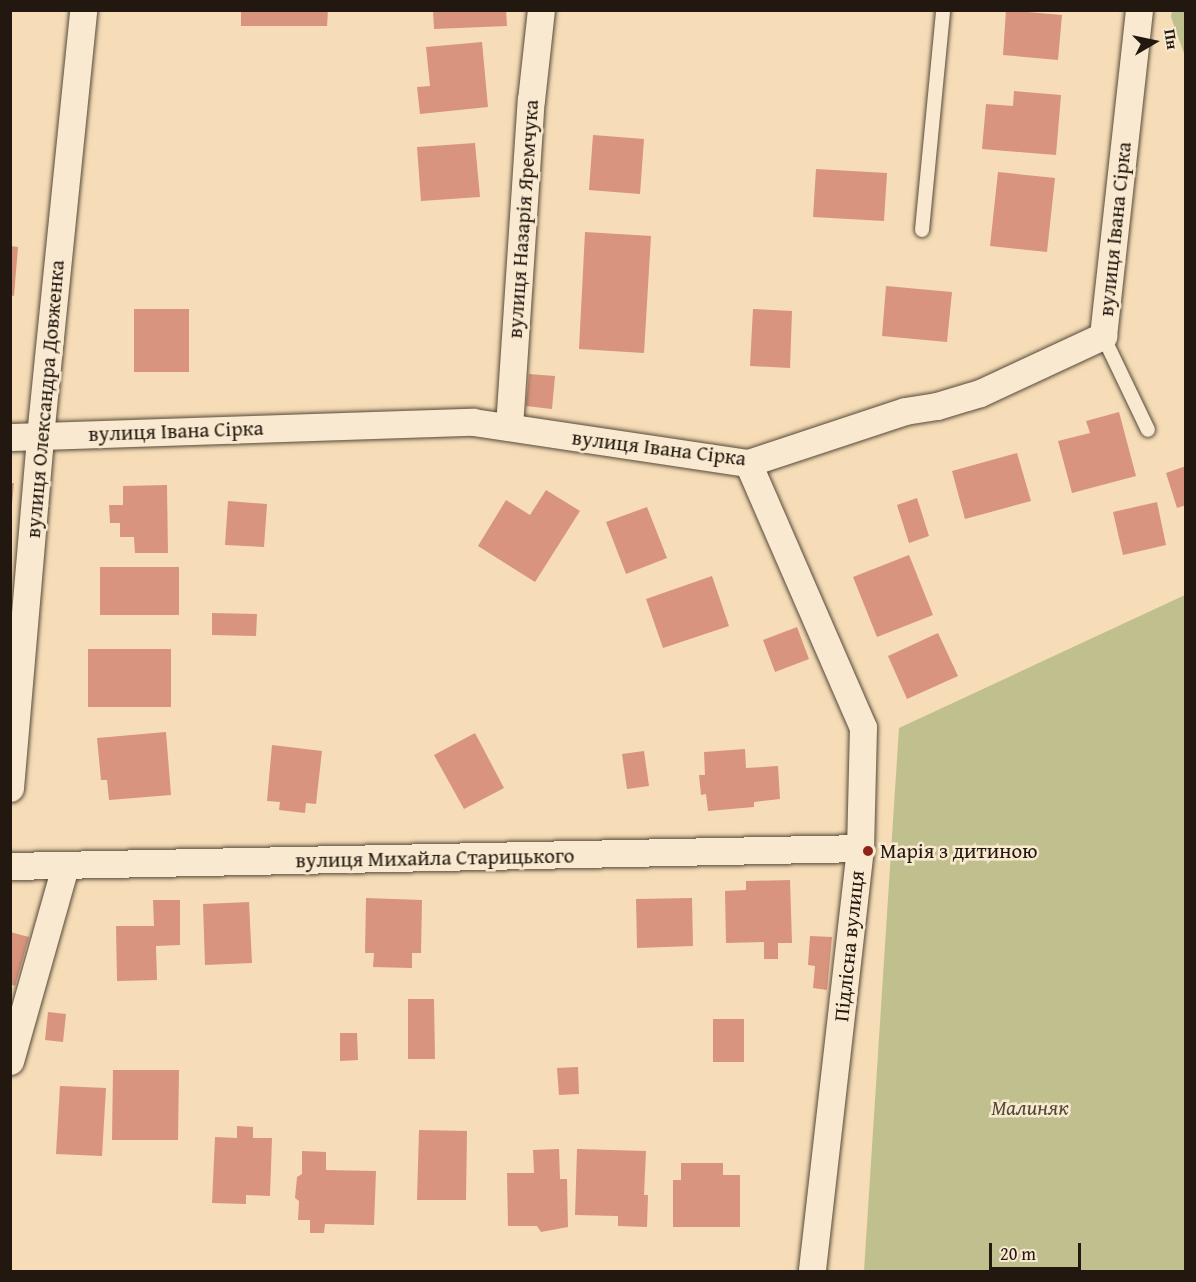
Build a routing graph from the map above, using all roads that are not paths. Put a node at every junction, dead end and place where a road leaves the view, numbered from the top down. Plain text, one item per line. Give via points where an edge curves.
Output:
1 (83, 10) edge
2 (541, 10) edge
3 (943, 10) edge
4 (1139, 10) edge
5 (922, 230) dead end
6 (1103, 336) junction
7 (509, 427) junction
8 (1148, 430) dead end
9 (40, 436) junction
10 (10, 437) edge
11 (748, 463) junction
12 (10, 788) edge
13 (860, 848) junction
14 (10, 866) edge
15 (65, 866) junction
16 (10, 1061) edge
17 (812, 1272) edge

1 - 9 street, вулиця Олександра Довженка
2 - 7 street, вулиця Назарія Яремчука via 531,100
3 - 5 lane
4 - 6 street, вулиця Івана Сірка
6 - 8 lane
6 - 11 street, вулиця Івана Сірка via 980,393 905,411
7 - 9 street, вулиця Івана Сірка via 473,422
7 - 11 street, вулиця Івана Сірка
9 - 10 street, вулиця Івана Сірка
9 - 12 street, вулиця Олександра Довженка
11 - 13 street, Підлісна вулиця via 863,726
13 - 15 street, вулиця Михайла Старицького
13 - 17 street, Підлісна вулиця
14 - 15 street, вулиця Михайла Старицького
15 - 16 street

